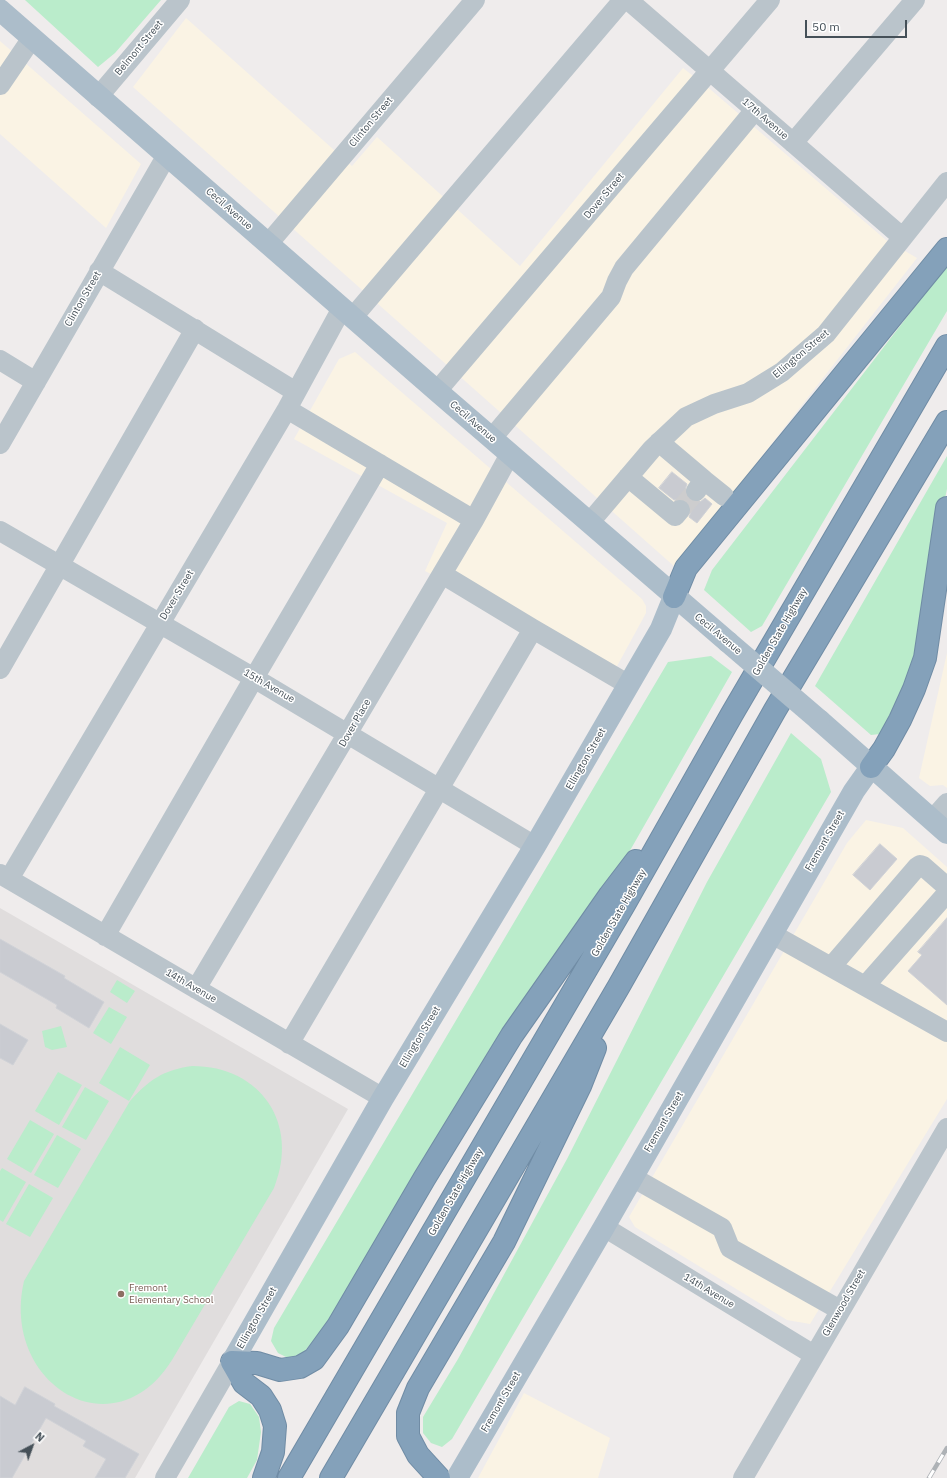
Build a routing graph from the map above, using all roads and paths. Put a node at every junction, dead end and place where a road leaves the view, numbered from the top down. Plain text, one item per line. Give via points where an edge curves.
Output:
1 (180, 0) edge
2 (475, 0) edge
3 (623, 0) edge
4 (628, 0) edge
5 (770, 0) edge
6 (915, 0) edge
7 (0, 10) edge
8 (32, 38) junction
9 (710, 71) junction
10 (0, 84) edge
11 (98, 96) junction
12 (755, 110) junction
13 (793, 143) junction
14 (167, 155) junction
15 (947, 182) edge
16 (902, 237) junction
17 (268, 244) junction
18 (947, 249) edge
19 (99, 271) junction
20 (348, 313) junction
21 (195, 330) junction
22 (947, 346) edge
23 (0, 360) edge
24 (36, 382) junction
25 (438, 391) junction
26 (292, 400) junction
27 (947, 422) edge
28 (492, 438) junction
29 (659, 442) junction
30 (0, 444) edge
31 (510, 454) junction
32 (380, 464) junction
33 (628, 477) junction
34 (724, 496) dead end
35 (947, 508) edge
36 (680, 510) dead end
37 (474, 520) junction
38 (590, 522) junction
39 (0, 531) edge
40 (60, 564) junction
41 (442, 574) junction
42 (674, 597) junction
43 (160, 624) junction
44 (533, 629) junction
45 (0, 669) edge
46 (254, 678) junction
47 (629, 684) junction
48 (349, 734) junction
49 (871, 767) junction
50 (439, 788) junction
51 (684, 800) junction
52 (947, 803) edge
53 (940, 827) edge
54 (535, 846) junction
55 (4, 877) edge
56 (947, 887) edge
57 (947, 893) edge
58 (772, 934) junction
59 (105, 936) junction
60 (831, 967) junction
61 (619, 986) junction
62 (865, 986) junction
63 (196, 989) junction
64 (947, 1032) edge
65 (290, 1044) junction
66 (383, 1098) junction
67 (947, 1128) edge
68 (632, 1178) junction
69 (604, 1227) junction
70 (840, 1310) junction
71 (814, 1355) junction
72 (232, 1362) junction
73 (165, 1478) edge
74 (264, 1478) edge
75 (289, 1478) edge
76 (332, 1478) edge
77 (439, 1478) edge
78 (457, 1478) edge
79 (742, 1478) edge

1 - 11 street, Belmont Street
2 - 17 street, Clinton Street
3 - 20 street, Dover Street
4 - 9 street, 17th Avenue
5 - 9 street, Dover Street
6 - 13 street
7 - 8 main road, Cecil Avenue
8 - 10 street
8 - 11 main road, Cecil Avenue
9 - 12 street, 17th Avenue
9 - 25 street, Dover Street
11 - 14 main road, Cecil Avenue
12 - 13 street, 17th Avenue
12 - 28 street via 624,268 616,280 611,297
13 - 16 street, 17th Avenue
14 - 17 main road, Cecil Avenue
14 - 19 street, Clinton Street
15 - 16 street, Ellington Street
16 - 29 street, Ellington Street via 826,334 782,372 748,393 714,404 686,417
17 - 20 main road, Cecil Avenue
18 - 42 highway via 686,568
19 - 21 street
19 - 24 street, Clinton Street
20 - 25 main road, Cecil Avenue
20 - 26 street, Dover Street
21 - 26 street
21 - 40 street
22 - 51 highway, Golden State Highway
23 - 24 street
24 - 30 street, Clinton Street
25 - 28 main road, Cecil Avenue
26 - 32 street
26 - 43 street, Dover Street
27 - 61 highway via 775,710
28 - 31 main road, Cecil Avenue
29 - 33 street, Ellington Street
29 - 34 street via 700,485
31 - 37 street, Dover Place
31 - 38 main road, Cecil Avenue
32 - 37 street
32 - 46 street
33 - 36 street via 675,516
33 - 38 street, Ellington Street
35 - 49 highway via 925,658 900,720
37 - 41 street, Dover Place
38 - 42 main road, Cecil Avenue
39 - 40 street, 15th Avenue
40 - 43 street, 15th Avenue
40 - 45 street
41 - 44 street
41 - 48 street, Dover Place
42 - 47 main road, Ellington Street via 661,629
42 - 49 main road, Cecil Avenue, bridge
43 - 46 street, 15th Avenue
43 - 55 street, Dover Street
44 - 47 street
44 - 50 street
46 - 48 street, 15th Avenue
46 - 59 street
47 - 54 main road, Ellington Street
48 - 50 street, 15th Avenue
48 - 63 street, Dover Place
49 - 53 main road, Cecil Avenue
49 - 58 main road, Fremont Street
50 - 54 street, 15th Avenue
50 - 65 street
51 - 72 highway via 610,895 512,1035 338,1326 314,1359 300,1367 280,1370 257,1363
51 - 75 highway, Golden State Highway
52 - 53 street
54 - 66 main road, Ellington Street
55 - 59 street, 14th Avenue
56 - 60 street via 923,866 917,867
57 - 62 street
58 - 60 street
58 - 68 main road, Fremont Street
59 - 63 street, 14th Avenue
60 - 62 street
61 - 76 highway
61 - 77 highway via 580,1086 507,1235 418,1388 408,1413 408,1436 418,1455
62 - 64 street
63 - 65 street, 14th Avenue
65 - 66 street, 14th Avenue
66 - 72 main road, Ellington Street
67 - 70 street, Glenwood Street
68 - 69 main road, Fremont Street
68 - 70 street via 722,1228 730,1248
69 - 71 street, 14th Avenue
69 - 78 main road, Fremont Street
70 - 71 street, Glenwood Street
71 - 79 street, Glenwood Street
72 - 73 street, Ellington Street
72 - 74 highway via 244,1383 261,1396 270,1410 275,1426 273,1452

